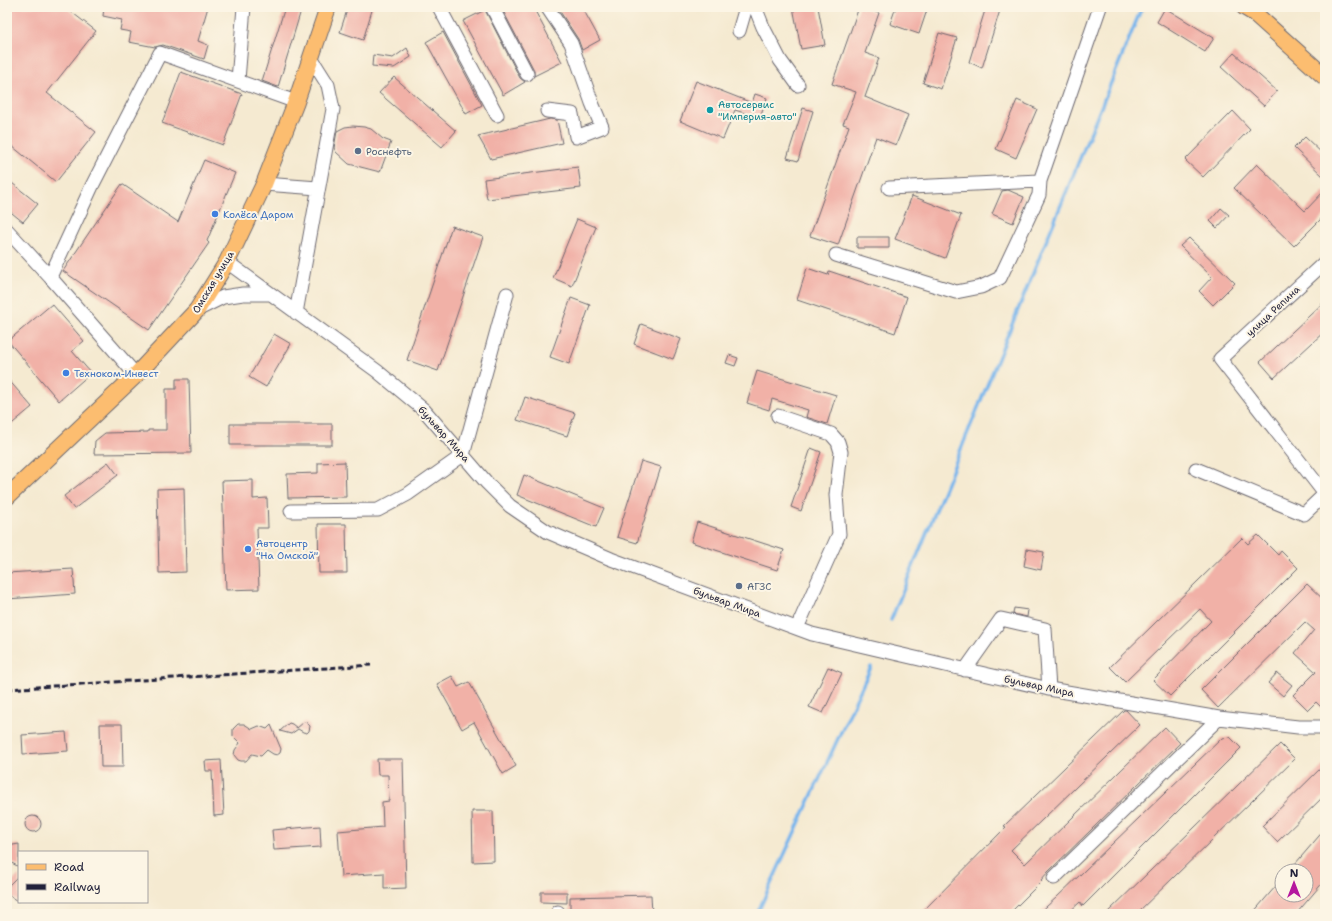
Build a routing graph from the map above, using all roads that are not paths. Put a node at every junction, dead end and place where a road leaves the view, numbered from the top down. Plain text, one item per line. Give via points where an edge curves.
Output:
1 (244, 7) edge
2 (328, 7) edge
3 (439, 7) edge
4 (492, 7) edge
5 (547, 7) edge
6 (746, 7) edge
7 (755, 7) edge
8 (1100, 7) edge
9 (1252, 9) edge
10 (739, 30) dead end
11 (311, 58) junction
12 (527, 74) dead end
13 (1325, 77) edge
14 (238, 80) junction
15 (798, 85) dead end
16 (296, 102) junction
17 (546, 111) dead end
18 (497, 115) dead end
19 (1040, 182) junction
20 (264, 184) junction
21 (318, 188) junction
22 (889, 188) dead end
23 (7, 230) edge
24 (836, 254) dead end
25 (227, 262) junction
26 (1325, 262) edge
27 (50, 277) junction
28 (271, 294) junction
29 (507, 294) dead end
30 (197, 310) junction
31 (296, 313) junction
32 (136, 375) junction
33 (778, 416) dead end
34 (463, 455) junction
35 (1196, 469) dead end
36 (7, 497) edge
37 (291, 510) dead end
38 (797, 628) junction
39 (965, 670) junction
40 (1049, 689) junction
41 (1219, 718) junction
42 (1325, 727) edge
43 (1054, 878) dead end

1 - 14 street
2 - 11 main road, Омская улица
3 - 18 street
4 - 12 street
5 - 17 street via 571,43 602,127 576,137 572,114
6 - 10 street
7 - 15 street via 780,60
8 - 19 street
9 - 13 main road
11 - 16 main road, Омская улица
11 - 21 street via 328,86 333,109
14 - 16 street
14 - 27 street via 160,53 92,186
16 - 20 main road, Омская улица
19 - 22 street
19 - 24 street via 1039,195 1000,278 981,288 956,292
20 - 21 street
20 - 25 main road, Омская улица
21 - 31 street
23 - 27 street
25 - 28 street, бульвар Мира
25 - 30 main road, Омская улица
26 - 35 street, улица Репина via 1220,359 1325,494 1304,514
27 - 32 street
28 - 30 street via 223,297
28 - 31 street, бульвар Мира
29 - 34 street
30 - 32 main road, Омская улица
31 - 34 street, бульвар Мира via 377,371 424,410
32 - 36 main road, Омская улица
33 - 38 street via 831,434 838,442 841,452 836,495 839,534
34 - 37 street via 408,494 378,510
34 - 38 street, бульвар Мира via 510,506 548,532 611,559
38 - 39 street, бульвар Мира via 812,634
39 - 40 street, бульвар Мира
39 - 40 street via 1001,619 1016,622 1045,629
40 - 41 street, бульвар Мира
41 - 42 street, бульвар Мира via 1298,727
41 - 43 street

